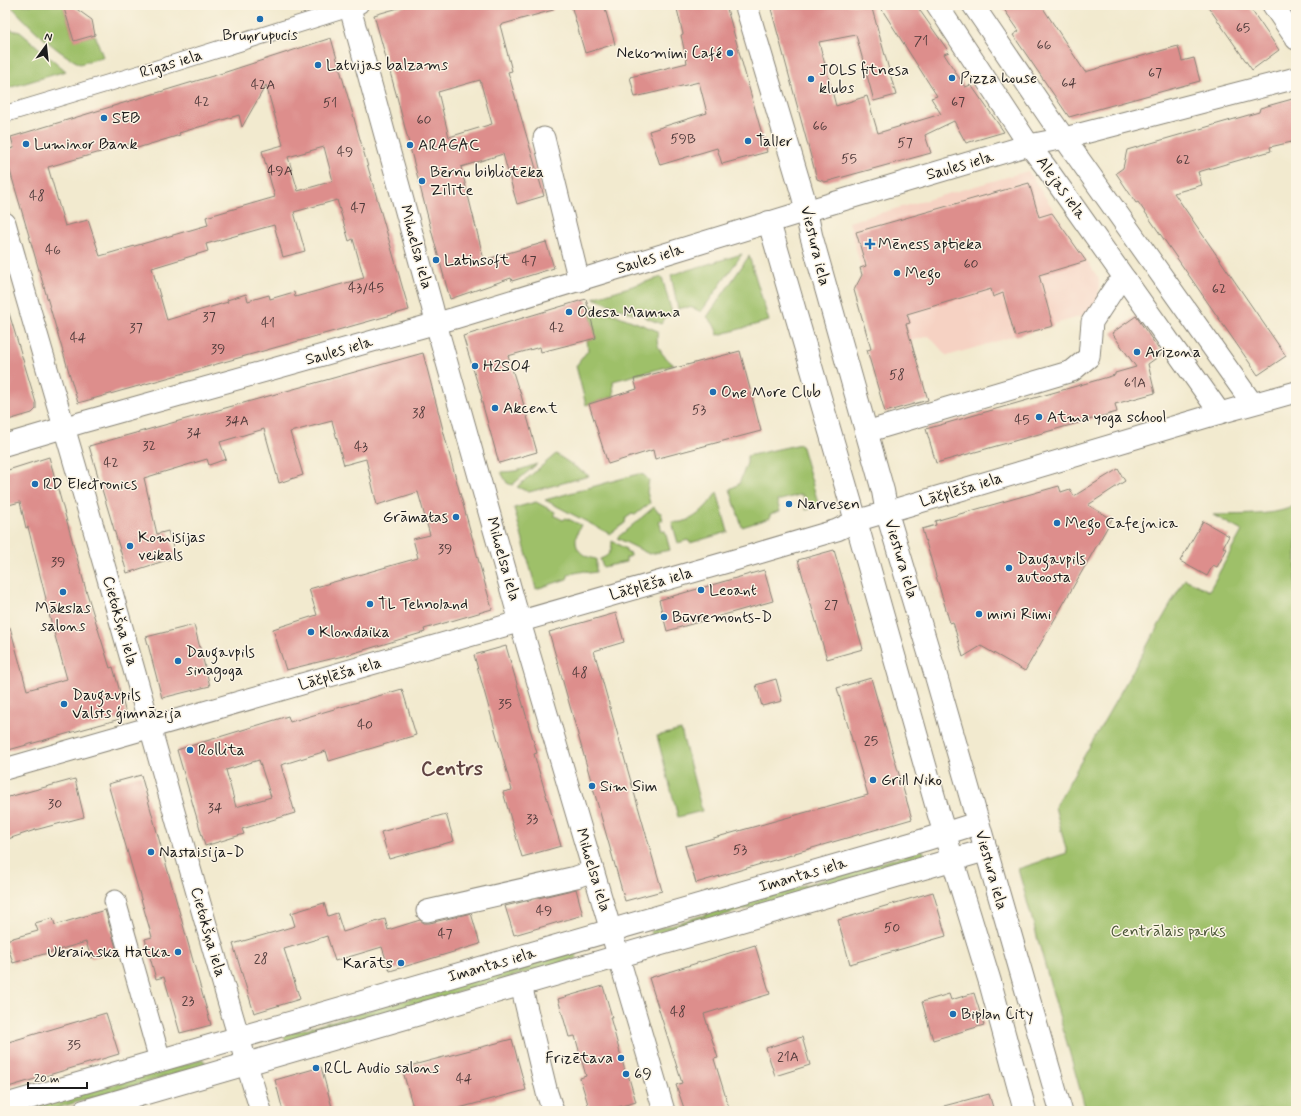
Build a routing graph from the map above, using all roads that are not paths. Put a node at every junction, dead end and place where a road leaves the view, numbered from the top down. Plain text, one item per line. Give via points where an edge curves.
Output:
1 (746, 5) edge
2 (937, 5) edge
3 (973, 5) edge
4 (1273, 5) edge
5 (353, 6) edge
6 (1296, 39) edge
7 (1296, 78) edge
8 (5, 114) edge
9 (544, 138) dead end
10 (1065, 138) junction
11 (1029, 145) junction
12 (806, 210) junction
13 (769, 222) junction
14 (5, 223) edge
15 (1126, 280) junction
16 (579, 281) junction
17 (13, 285) edge
18 (436, 323) junction
19 (1216, 354) junction
20 (1189, 368) junction
21 (1296, 392) edge
22 (1252, 403) junction
23 (1220, 413) junction
24 (65, 428) junction
25 (866, 432) junction
26 (5, 445) edge
27 (887, 513) junction
28 (856, 521) junction
29 (520, 622) junction
30 (150, 728) junction
31 (5, 769) edge
32 (978, 823) junction
33 (945, 833) junction
34 (986, 850) junction
35 (953, 859) junction
36 (593, 871) junction
37 (115, 901) dead end
38 (427, 911) dead end
39 (611, 931) junction
40 (618, 957) junction
41 (521, 985) junction
42 (239, 1038) junction
43 (160, 1060) junction
44 (247, 1064) junction
45 (5, 1105) edge
46 (84, 1111) edge
47 (261, 1111) edge
48 (553, 1111) edge
49 (664, 1111) edge
50 (1025, 1111) edge
51 (1060, 1111) edge

1 - 12 street, Viestura iela
2 - 11 street, Alejas iela
3 - 10 street, Alejas iela
4 - 6 street
5 - 8 street, Rīgas iela
5 - 18 street, Mihoelsa iela
7 - 10 street, Saules iela
9 - 16 street
10 - 11 street, Saules iela
10 - 19 street, Alejas iela
11 - 12 street, Saules iela
11 - 15 street, Alejas iela
12 - 13 street, Saules iela
12 - 25 street, Viestura iela
13 - 16 street, Saules iela
13 - 28 street, Viestura iela
14 - 17 street, Cietokšņa iela
15 - 20 street, Alejas iela
15 - 25 street via 1115,287 1092,322 1089,357 1072,371
16 - 18 street, Saules iela
17 - 24 street, Cietokšņa iela
18 - 24 street, Saules iela
18 - 29 street, Mihoelsa iela
19 - 20 street
19 - 22 street, Alejas iela
20 - 23 street, Alejas iela
21 - 22 street, Lāčplēša iela
22 - 23 street, Lāčplēša iela
23 - 27 street, Lāčplēša iela
24 - 26 street, Saules iela
24 - 30 street, Cietokšņa iela
25 - 27 street, Viestura iela
27 - 28 street, Lāčplēša iela
27 - 32 street, Viestura iela
28 - 29 street, Lāčplēša iela via 837,530
28 - 33 street, Viestura iela
29 - 30 street, Lāčplēša iela
29 - 36 street, Mihoelsa iela
30 - 31 street, Lāčplēša iela
30 - 42 street, Cietokšņa iela
32 - 33 street, Imantas iela
32 - 34 street, Viestura iela
33 - 35 street, Viestura iela
33 - 39 street, Imantas iela
34 - 35 street, Imantas iela
34 - 51 street, Viestura iela
35 - 40 street, Imantas iela
35 - 50 street, Viestura iela
36 - 38 street
36 - 39 street, Mihoelsa iela
37 - 43 street
39 - 40 street, Mihoelsa iela
39 - 42 street, Imantas iela
40 - 41 street, Imantas iela
40 - 49 street, Mihoelsa iela
41 - 44 street, Imantas iela
41 - 48 street
42 - 43 street, Imantas iela
42 - 44 street, Cietokšņa iela
43 - 45 street, Imantas iela
44 - 46 street, Imantas iela
44 - 47 street, Cietokšņa iela

